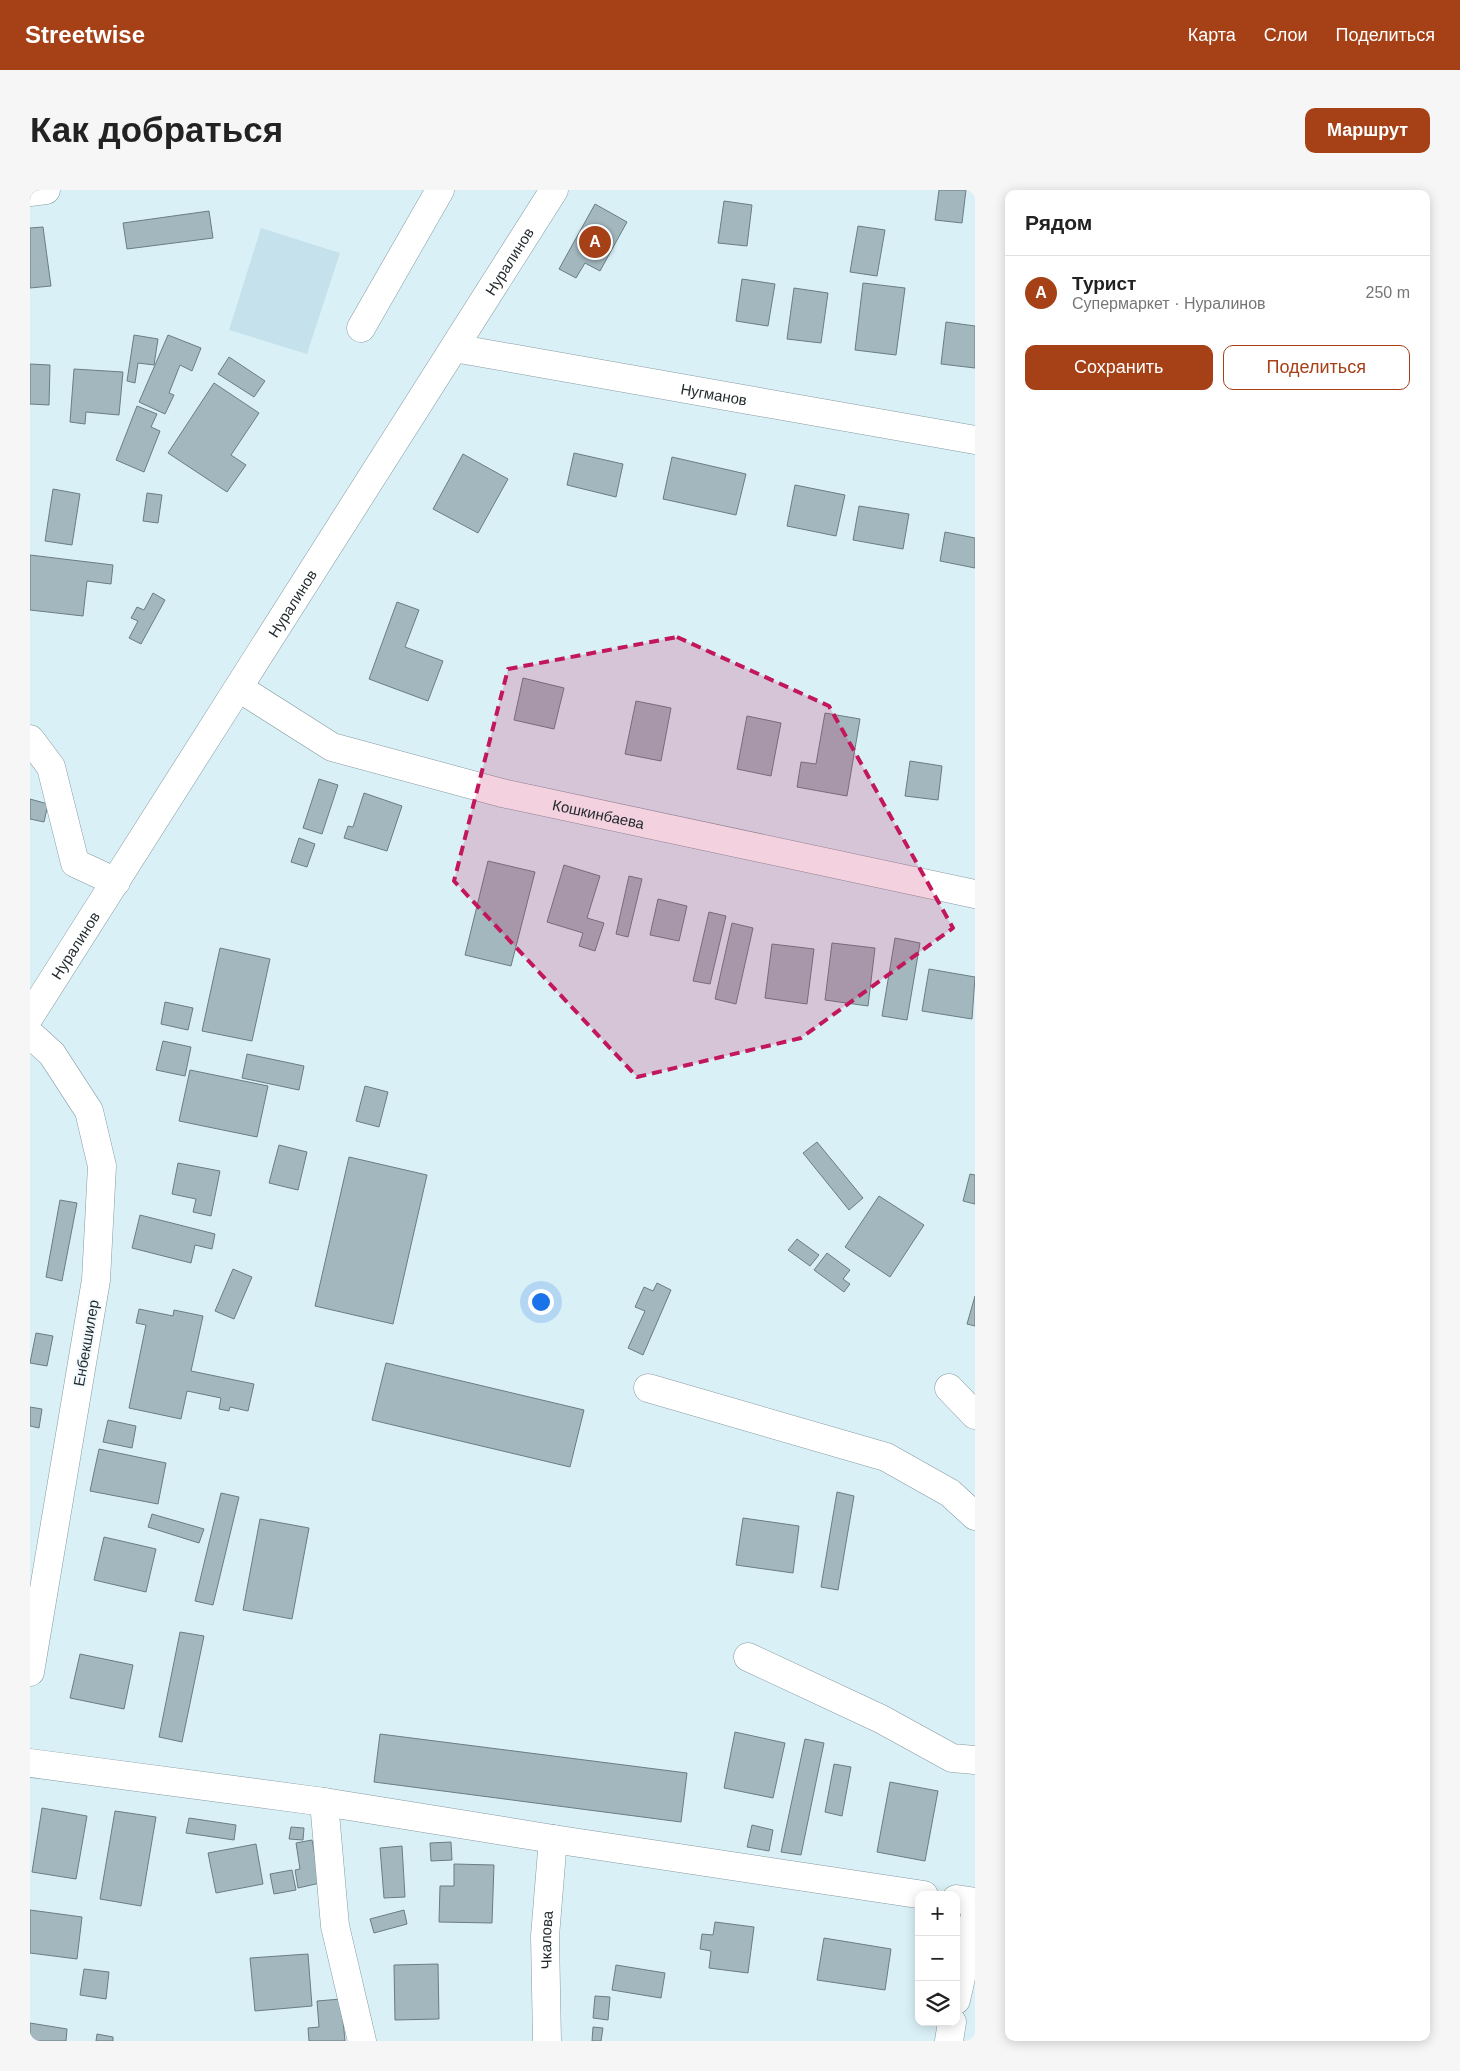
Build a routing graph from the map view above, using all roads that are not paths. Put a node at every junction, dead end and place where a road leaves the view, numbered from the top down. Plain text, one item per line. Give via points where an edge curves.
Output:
1 (46, 190) edge
2 (440, 190) edge
3 (554, 190) edge
4 (30, 192) edge
5 (361, 328) dead end
6 (454, 348) junction
7 (975, 440) edge
8 (240, 688) junction
9 (30, 739) edge
10 (116, 882) junction
11 (975, 894) edge
12 (30, 1016) edge
13 (30, 1034) edge
14 (648, 1388) dead end
15 (949, 1388) dead end
16 (975, 1414) edge
17 (975, 1516) edge
18 (748, 1658) dead end
19 (30, 1672) edge
20 (975, 1760) edge
21 (30, 1763) edge
22 (324, 1802) junction
23 (553, 1840) junction
24 (915, 1894) edge
25 (960, 1900) edge
26 (975, 1902) edge
27 (975, 1915) edge
28 (963, 1997) edge
29 (951, 2026) edge
30 (362, 2041) edge
31 (547, 2041) edge
32 (949, 2041) edge

1 - 4 street
2 - 5 street
3 - 6 street, Нуралинов
6 - 7 street, Нугманов
6 - 8 street, Нуралинов
8 - 10 street, Нуралинов
8 - 11 street, Кошкинбаева via 332,746 502,793
9 - 10 street via 51,767 75,862
10 - 12 street, Нуралинов
13 - 19 street, Енбекшилер via 52,1054 89,1111 102,1166 96,1280
14 - 17 street via 886,1457 950,1493
15 - 16 street
18 - 20 street via 881,1720 952,1758
21 - 22 street
22 - 23 street
22 - 30 street via 335,1926
23 - 24 street
23 - 31 street, Чкалова via 545,1936
25 - 26 street
27 - 28 street
29 - 32 street

